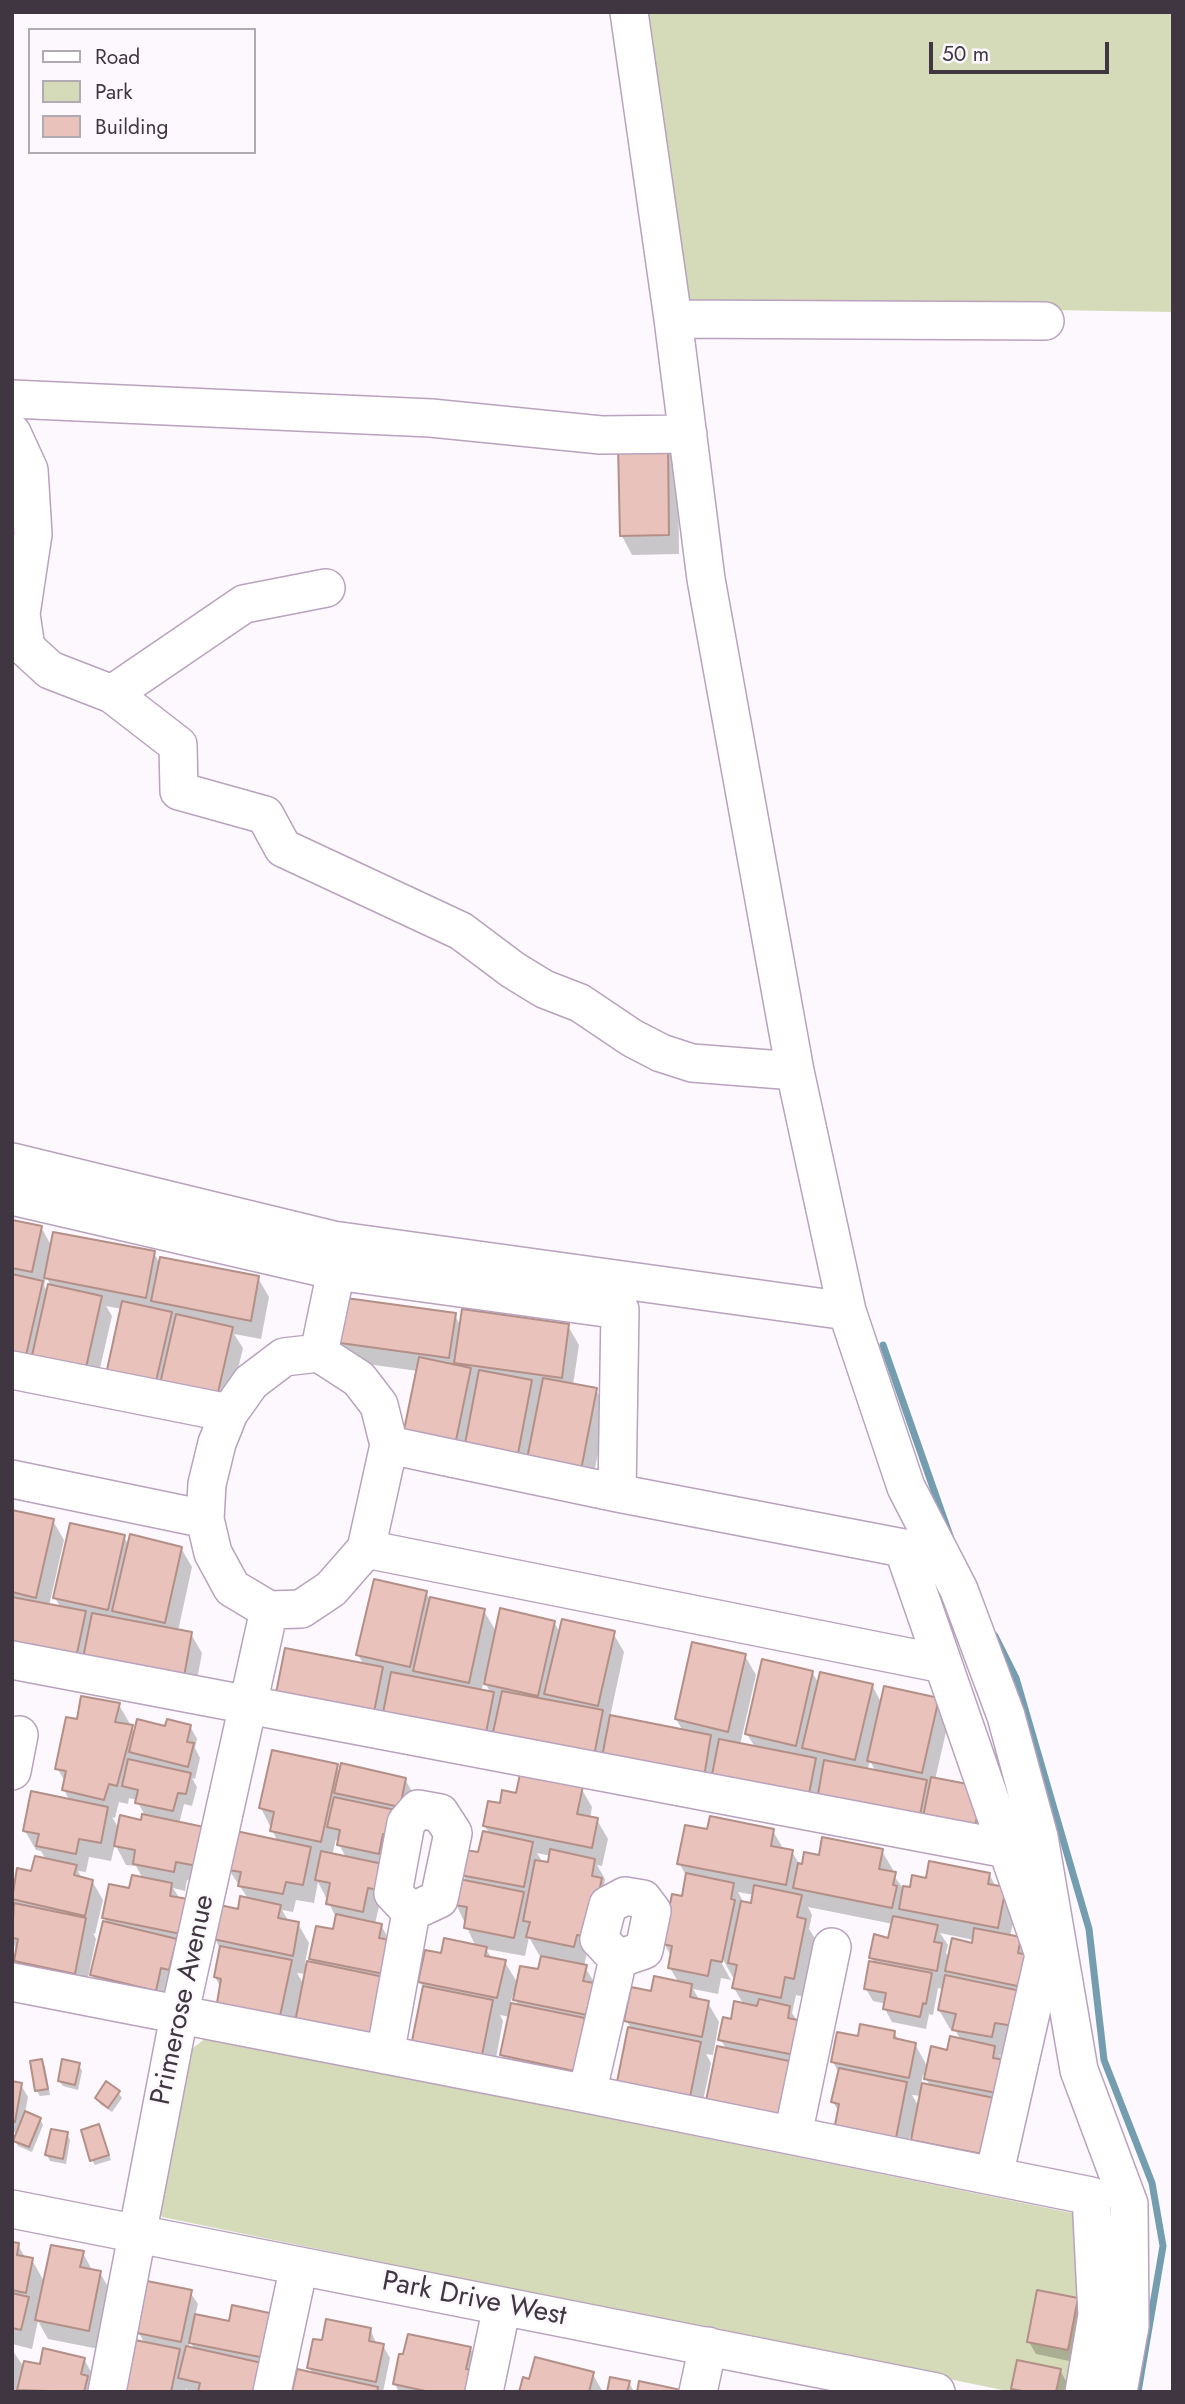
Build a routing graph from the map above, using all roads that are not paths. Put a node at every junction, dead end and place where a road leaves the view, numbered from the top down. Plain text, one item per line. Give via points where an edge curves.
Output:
1 (629, 12) edge
2 (673, 319) junction
3 (1045, 321) dead end
4 (12, 399) edge
5 (12, 433) edge
6 (688, 435) junction
7 (326, 589) dead end
8 (112, 694) junction
9 (795, 1071) junction
10 (12, 1162) edge
11 (12, 1196) edge
12 (337, 1271) junction
13 (847, 1311) junction
14 (320, 1353) junction
15 (12, 1370) edge
16 (229, 1413) junction
17 (389, 1445) junction
18 (12, 1479) edge
19 (617, 1493) junction
20 (205, 1519) junction
21 (366, 1549) junction
22 (269, 1610) junction
23 (12, 1660) edge
24 (943, 1664) junction
25 (247, 1705) junction
26 (1007, 1849) junction
27 (411, 1912) dead end
28 (832, 1947) dead end
29 (618, 1959) dead end
30 (12, 1982) edge
31 (179, 2016) junction
32 (385, 2055) junction
33 (587, 2094) junction
34 (793, 2135) junction
35 (994, 2176) junction
36 (12, 2209) edge
37 (137, 2234) junction
38 (299, 2266) junction
39 (502, 2306) junction
40 (708, 2346) junction
41 (919, 2390) edge
42 (107, 2392) edge
43 (272, 2392) edge
44 (484, 2392) edge
45 (698, 2392) edge
46 (1084, 2392) edge
47 (1118, 2392) edge

1 - 2 street
2 - 3 street
2 - 6 street
4 - 6 street via 431,418 601,435
5 - 8 street via 29,470 33,534 22,614 26,648 50,670
6 - 9 street via 706,579
7 - 8 street via 244,604
8 - 9 street via 178,746 179,791 265,815 283,848 460,931 544,989 580,1003 662,1054 692,1063
9 - 13 street
10 - 13 street via 333,1240
11 - 12 street
12 - 14 street
12 - 19 street via 620,1310
13 - 47 street via 906,1487 959,1590 1006,1716 1039,1837 1079,2070 1129,2204 1130,2326
14 - 16 street via 284,1357 251,1382
14 - 17 street via 359,1379 379,1405
15 - 16 street
16 - 20 street via 211,1466
17 - 19 street
17 - 21 street
18 - 20 street
19 - 24 street via 903,1548
20 - 22 street via 213,1553 232,1588
21 - 22 street via 331,1589 301,1609
21 - 24 street
22 - 25 street, Primerose Avenue
23 - 25 street
24 - 26 street
25 - 26 street
25 - 31 street, Primerose Avenue
26 - 35 street via 1044,1955
27 - 32 street
28 - 34 street
29 - 33 street
30 - 31 street
31 - 32 street
31 - 37 street, Primerose Avenue
32 - 33 street
33 - 34 street
34 - 35 street
35 - 46 street via 1091,2196 1097,2315
36 - 37 street, Park Drive West
37 - 38 street, Park Drive West
37 - 42 street, Primerose Avenue
38 - 39 street, Park Drive West
38 - 43 street
39 - 40 street, Park Drive West
39 - 44 street
40 - 41 street, Park Drive West
40 - 45 street

